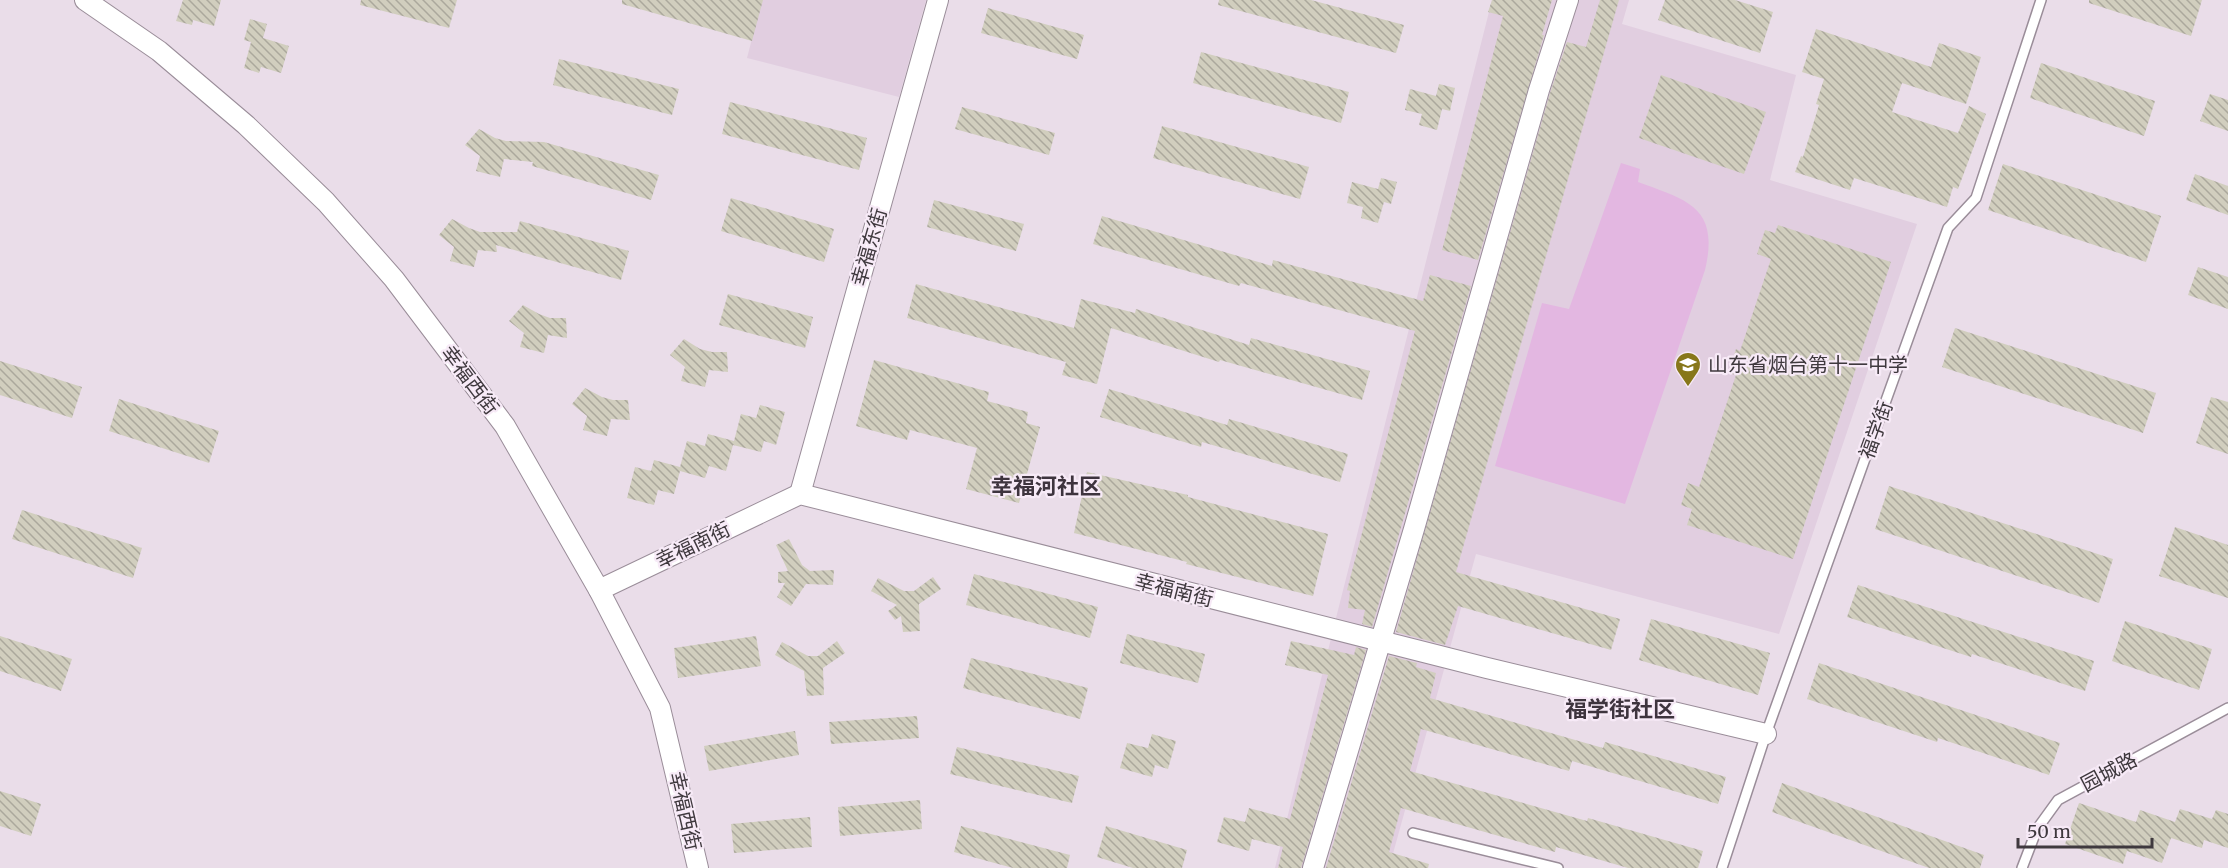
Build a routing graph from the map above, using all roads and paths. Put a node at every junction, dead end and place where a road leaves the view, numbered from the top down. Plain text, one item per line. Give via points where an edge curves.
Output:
1 (85, 0) edge
2 (938, 0) edge
3 (1568, 0) edge
4 (2041, 0) edge
5 (800, 494) junction
6 (599, 590) junction
7 (2228, 708) edge
8 (1766, 734) junction
9 (1413, 833) dead end
10 (698, 868) edge
11 (1313, 868) edge
12 (1558, 868) edge
13 (1722, 868) edge
14 (2022, 868) edge

1 - 6 street, 幸福西街 via 159,51 246,124 326,202 394,279 505,426
2 - 5 street, 幸福东街
3 - 11 street
4 - 8 lane, 福学街 via 1976,198 1948,228
5 - 6 street, 幸福南街
5 - 8 street, 幸福南街 via 1453,660
6 - 10 street, 幸福西街 via 660,708
7 - 14 lane, 园城路 via 2058,800 2037,828
8 - 13 lane, 福学街
9 - 12 lane

